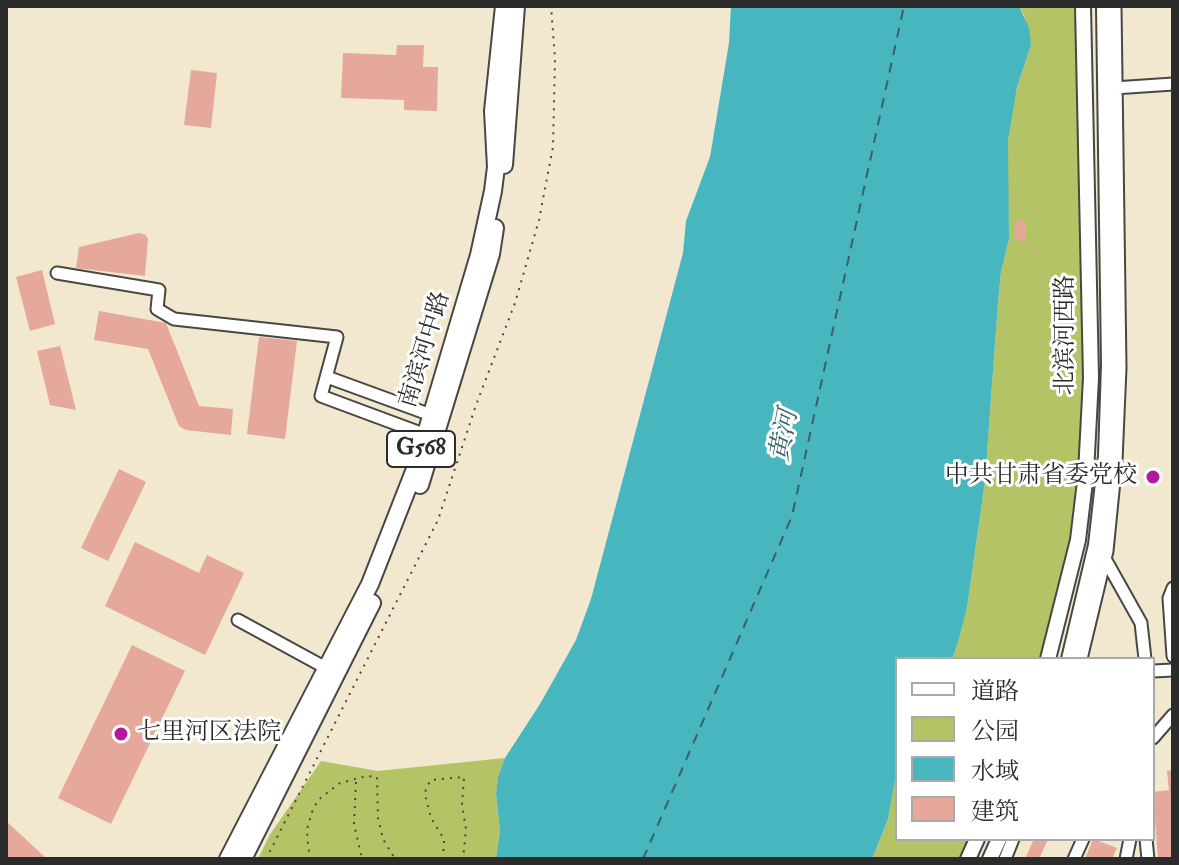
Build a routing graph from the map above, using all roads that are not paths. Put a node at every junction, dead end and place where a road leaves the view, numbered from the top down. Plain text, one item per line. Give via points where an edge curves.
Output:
1 (504, 6) edge
2 (516, 6) edge
3 (1083, 6) edge
4 (1104, 6) edge
5 (1115, 6) edge
6 (1173, 84) edge
7 (1111, 89) junction
8 (57, 273) dead end
9 (327, 377) junction
10 (431, 415) junction
11 (426, 435) junction
12 (1096, 545) junction
13 (1105, 559) junction
14 (1173, 588) edge
15 (238, 620) dead end
16 (1173, 656) edge
17 (1049, 657) edge
18 (1069, 657) edge
19 (1081, 657) edge
20 (1145, 657) edge
21 (326, 668) junction
22 (1173, 715) edge
23 (1155, 736) edge
24 (228, 859) edge
25 (243, 859) edge

1 - 10 highway, 南滨河中路 / G568 via 493,111 493,191
2 - 25 highway, 南滨河中路 / G568 via 504,168 491,254 428,465 378,591
3 - 17 main road, 北滨河西路 via 1091,378 1086,473 1078,540
4 - 7 main road, 北滨河西路
5 - 7 street
6 - 7 street
7 - 12 main road, 北滨河西路 via 1109,365
7 - 13 street via 1120,368
8 - 9 street via 159,290 157,309 174,319 337,337
9 - 10 street
9 - 11 street via 321,396
10 - 11 highway, 南滨河中路 / G568
11 - 21 highway, 南滨河中路 / G568 via 370,584
12 - 13 street
12 - 18 main road, 北滨河西路
13 - 19 street
13 - 20 street via 1141,623
14 - 16 street
15 - 21 street
21 - 24 highway, 南滨河中路 / G568
22 - 23 street

